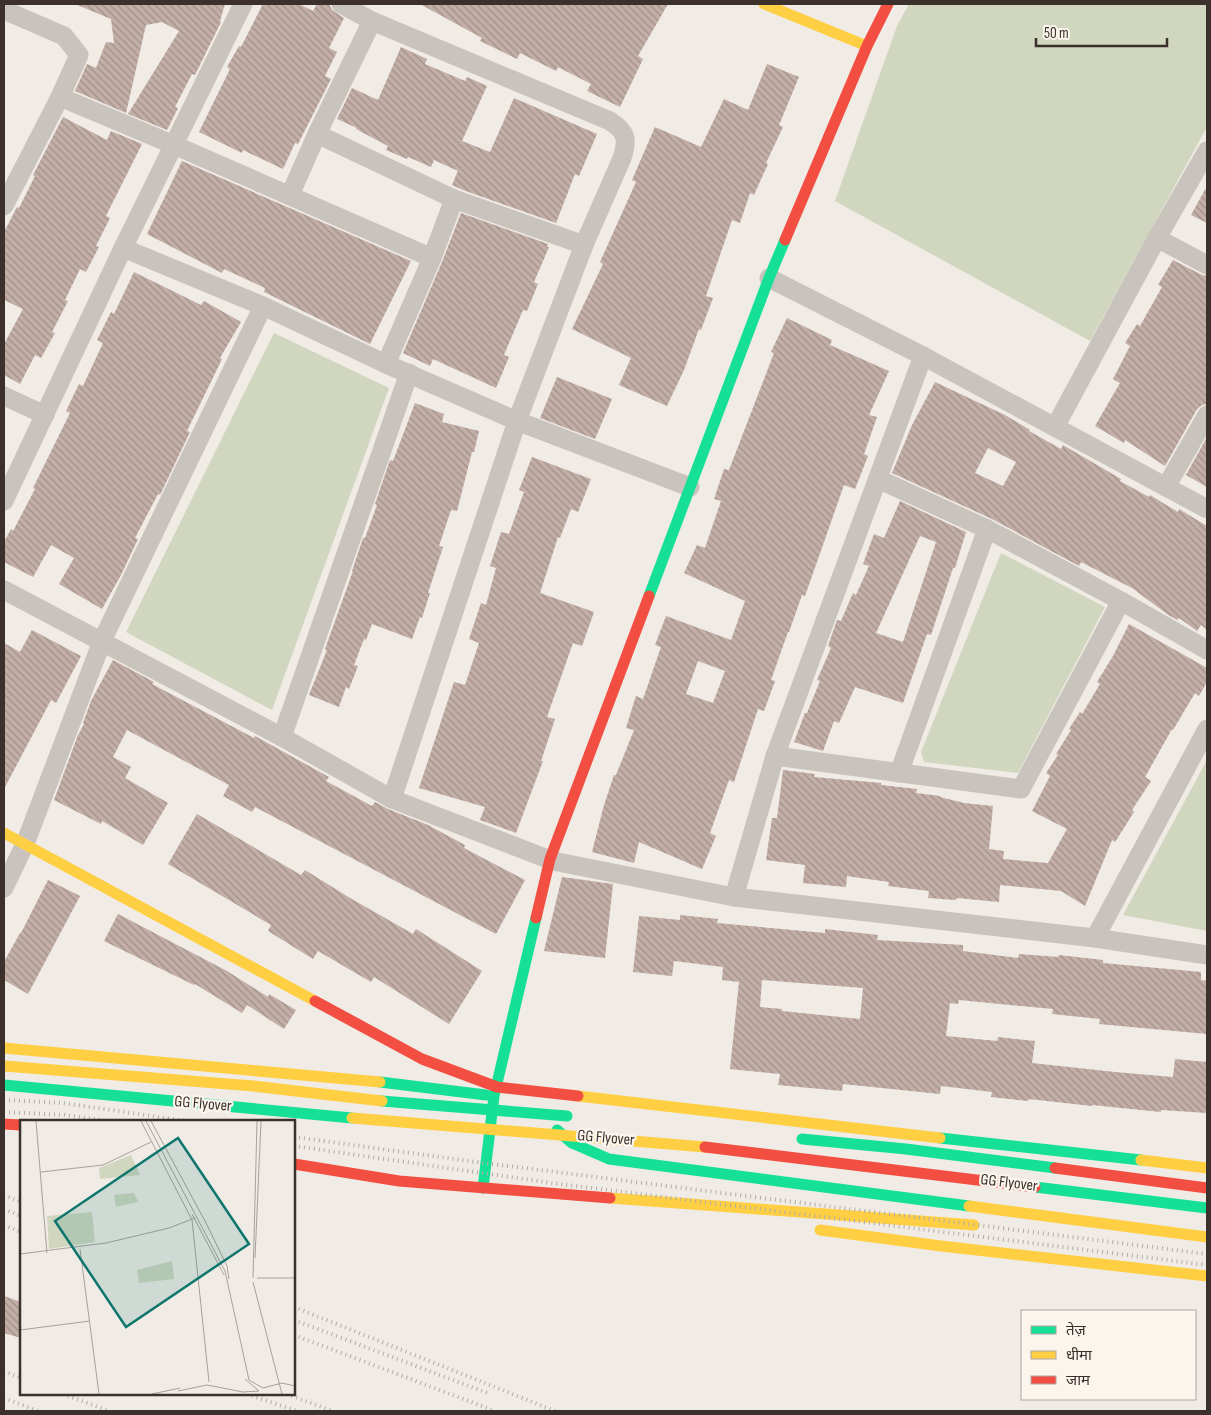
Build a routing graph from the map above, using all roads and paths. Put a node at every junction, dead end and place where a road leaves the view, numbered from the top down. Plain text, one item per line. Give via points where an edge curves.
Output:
1 (243, 4) edge
2 (341, 4) edge
3 (764, 4) edge
4 (888, 4) edge
5 (4, 10) edge
6 (372, 21) junction
7 (866, 46) junction
8 (60, 97) junction
9 (317, 134) junction
10 (174, 145) junction
11 (1207, 152) edge
12 (290, 196) junction
13 (454, 199) junction
14 (4, 206) edge
15 (1158, 238) junction
16 (584, 245) junction
17 (123, 248) junction
18 (432, 258) junction
19 (1207, 265) edge
20 (769, 278) junction
21 (263, 306) junction
22 (923, 356) junction
23 (386, 364) junction
24 (409, 373) junction
25 (4, 396) edge
26 (46, 415) junction
27 (1207, 415) edge
28 (517, 421) junction
29 (1055, 427) junction
30 (878, 479) junction
31 (690, 487) junction
32 (1166, 487) junction
33 (4, 501) edge
34 (1207, 509) edge
35 (987, 530) junction
36 (4, 590) edge
37 (1120, 601) junction
38 (102, 641) junction
39 (1207, 650) edge
40 (1207, 729) edge
41 (282, 736) junction
42 (775, 756) junction
43 (899, 773) junction
44 (392, 799) junction
45 (4, 833) edge
46 (26, 844) junction
47 (550, 859) junction
48 (4, 888) edge
49 (734, 897) junction
50 (1095, 938) junction
51 (1207, 955) edge
52 (4, 1048) edge
53 (4, 1066) edge
54 (4, 1085) edge
55 (496, 1091) junction
56 (580, 1118) dead end
57 (4, 1124) edge
58 (20, 1126) edge
59 (788, 1138) dead end
60 (295, 1164) edge
61 (1207, 1168) edge
62 (483, 1188) junction
63 (1207, 1188) edge
64 (507, 1200) dead end
65 (1207, 1208) edge
66 (983, 1225) dead end
67 (805, 1228) dead end
68 (1082, 1232) dead end
69 (1207, 1237) edge
70 (1150, 1241) dead end
71 (1207, 1276) edge

1 - 10 street
2 - 6 street
3 - 7 main road
4 - 7 main road
5 - 8 street via 64,36 79,55
6 - 9 street
6 - 16 street via 620,127 626,147
7 - 20 main road
8 - 10 street
8 - 14 street
9 - 12 street
9 - 13 street
10 - 12 street
10 - 17 street
11 - 15 street
12 - 18 street
13 - 16 street
13 - 18 street
15 - 19 street
15 - 29 street
16 - 28 street
17 - 21 street
17 - 26 street
18 - 23 street
20 - 22 street
20 - 31 main road
21 - 23 street
21 - 38 street
22 - 29 street
22 - 30 street
23 - 24 street
24 - 28 street
24 - 41 street
25 - 26 street
26 - 33 street
27 - 32 street
28 - 31 street
28 - 44 street
29 - 32 street
30 - 35 street
30 - 42 street
31 - 47 main road
32 - 34 street
35 - 37 street
35 - 43 street
36 - 38 street
37 - 39 street
37 - 43 street via 1022,789
38 - 41 street
38 - 46 street
40 - 50 street
41 - 44 street
42 - 43 street
42 - 49 street
44 - 47 street
45 - 46 main road
46 - 48 street
46 - 55 main road via 422,1059
47 - 49 street
47 - 55 main road
49 - 50 street
50 - 51 street
52 - 55 main road
53 - 56 main road, GG Flyover
54 - 65 main road, GG Flyover via 366,1119 687,1144
55 - 61 main road
55 - 62 main road
55 - 69 main road via 546,1120 572,1143 608,1159
57 - 58 main road
59 - 63 main road, GG Flyover via 906,1149
60 - 62 main road via 399,1181
62 - 64 main road
62 - 66 main road
67 - 71 main road
68 - 70 main road

